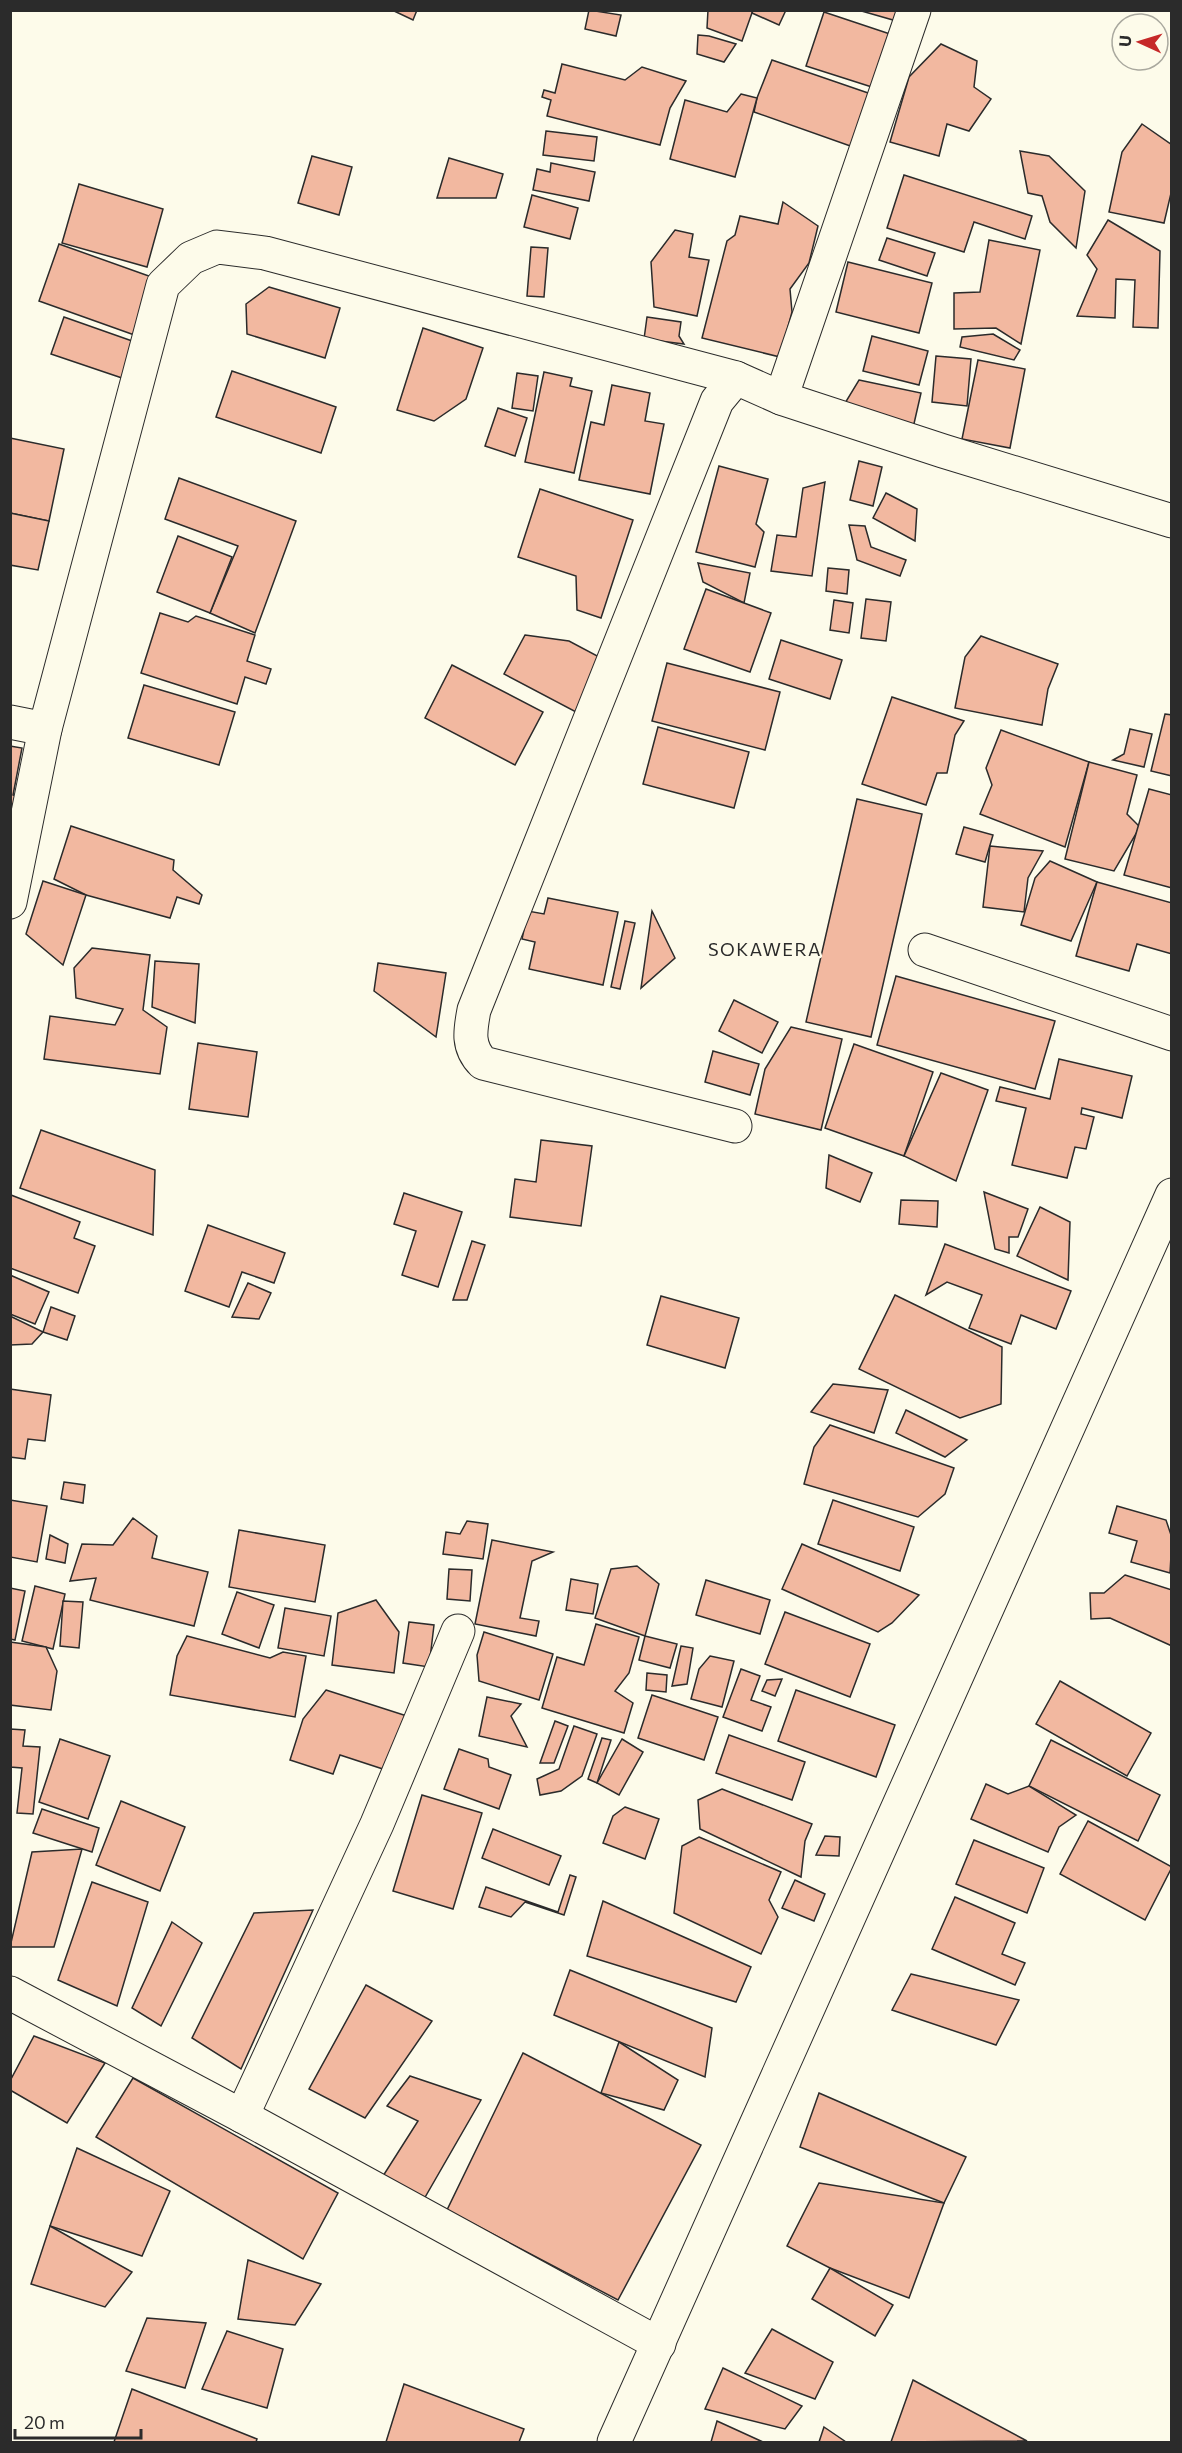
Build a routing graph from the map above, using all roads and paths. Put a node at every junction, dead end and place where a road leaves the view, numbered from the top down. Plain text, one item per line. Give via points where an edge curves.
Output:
1 (914, 10) edge
2 (736, 378) junction
3 (782, 398) junction
4 (1172, 521) edge
5 (10, 722) edge
6 (45, 729) junction
7 (10, 902) edge
8 (925, 950) dead end
9 (1172, 1034) edge
10 (735, 1126) dead end
11 (1172, 1195) edge
12 (458, 1631) dead end
13 (10, 1993) edge
14 (242, 2116) junction
15 (659, 2344) junction
16 (614, 2442) edge

1 - 3 street
2 - 3 street
2 - 6 street via 265,253 217,247 191,258 164,285
2 - 10 street via 717,401 474,1010 470,1031 473,1053 483,1063
3 - 4 street
5 - 6 street
6 - 7 street
8 - 9 street
11 - 15 street
12 - 14 street via 377,1824
13 - 14 street
14 - 15 street
15 - 16 street

